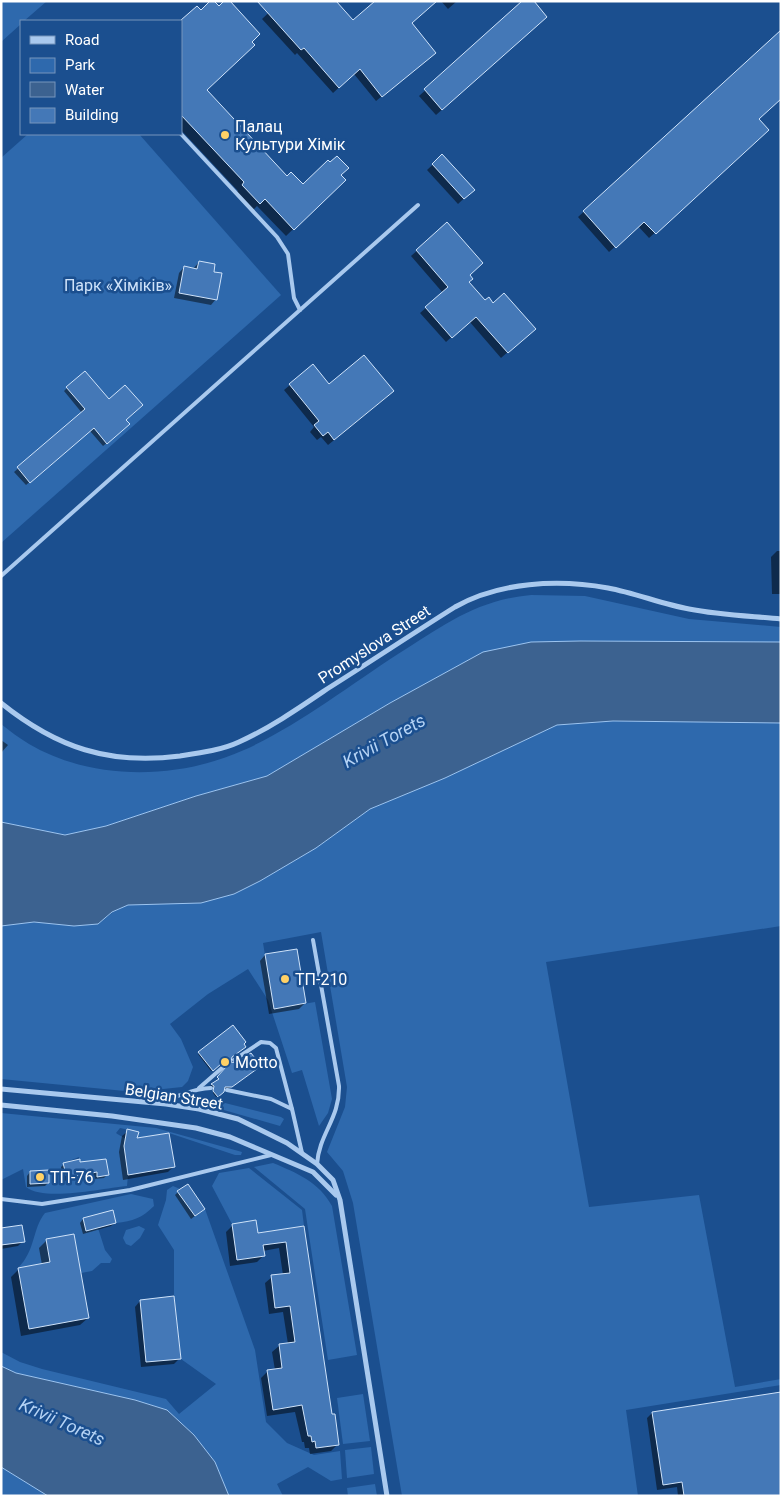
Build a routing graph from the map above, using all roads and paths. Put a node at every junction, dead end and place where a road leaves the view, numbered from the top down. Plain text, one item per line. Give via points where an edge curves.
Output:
1 (182, 135) edge
2 (418, 204) dead end
3 (300, 310) junction
4 (1, 576) edge
5 (781, 619) edge
6 (1, 703) edge
7 (314, 940) dead end
8 (234, 1060) dead end
9 (222, 1068) dead end
10 (199, 1088) junction
11 (211, 1088) dead end
12 (1, 1089) edge
13 (227, 1090) dead end
14 (151, 1102) junction
15 (1, 1105) edge
16 (292, 1110) junction
17 (302, 1153) junction
18 (271, 1154) junction
19 (317, 1164) junction
20 (1, 1199) edge
21 (340, 1200) junction
22 (387, 1496) edge

1 - 3 lane via 277,237 288,254 294,298
2 - 3 lane
3 - 4 lane
5 - 6 street, Promyslova Street via 691,610 608,588 560,584 491,591 454,607 280,720 238,743 162,758 122,758 78,749 39,731
7 - 19 lane via 340,1100 320,1145
8 - 16 lane via 261,1042 276,1048
9 - 10 lane
10 - 11 lane
10 - 14 lane via 170,1100
12 - 14 street, Belgian Street
13 - 16 lane via 271,1099
14 - 17 street, Belgian Street via 238,1119
15 - 18 street, Belgian Street via 196,1128
16 - 17 lane
17 - 19 street, Belgian Street
18 - 20 lane via 130,1190 42,1204
18 - 21 street, Belgian Street via 313,1172
19 - 21 street, Belgian Street via 333,1180
21 - 22 street, Belgian Street

